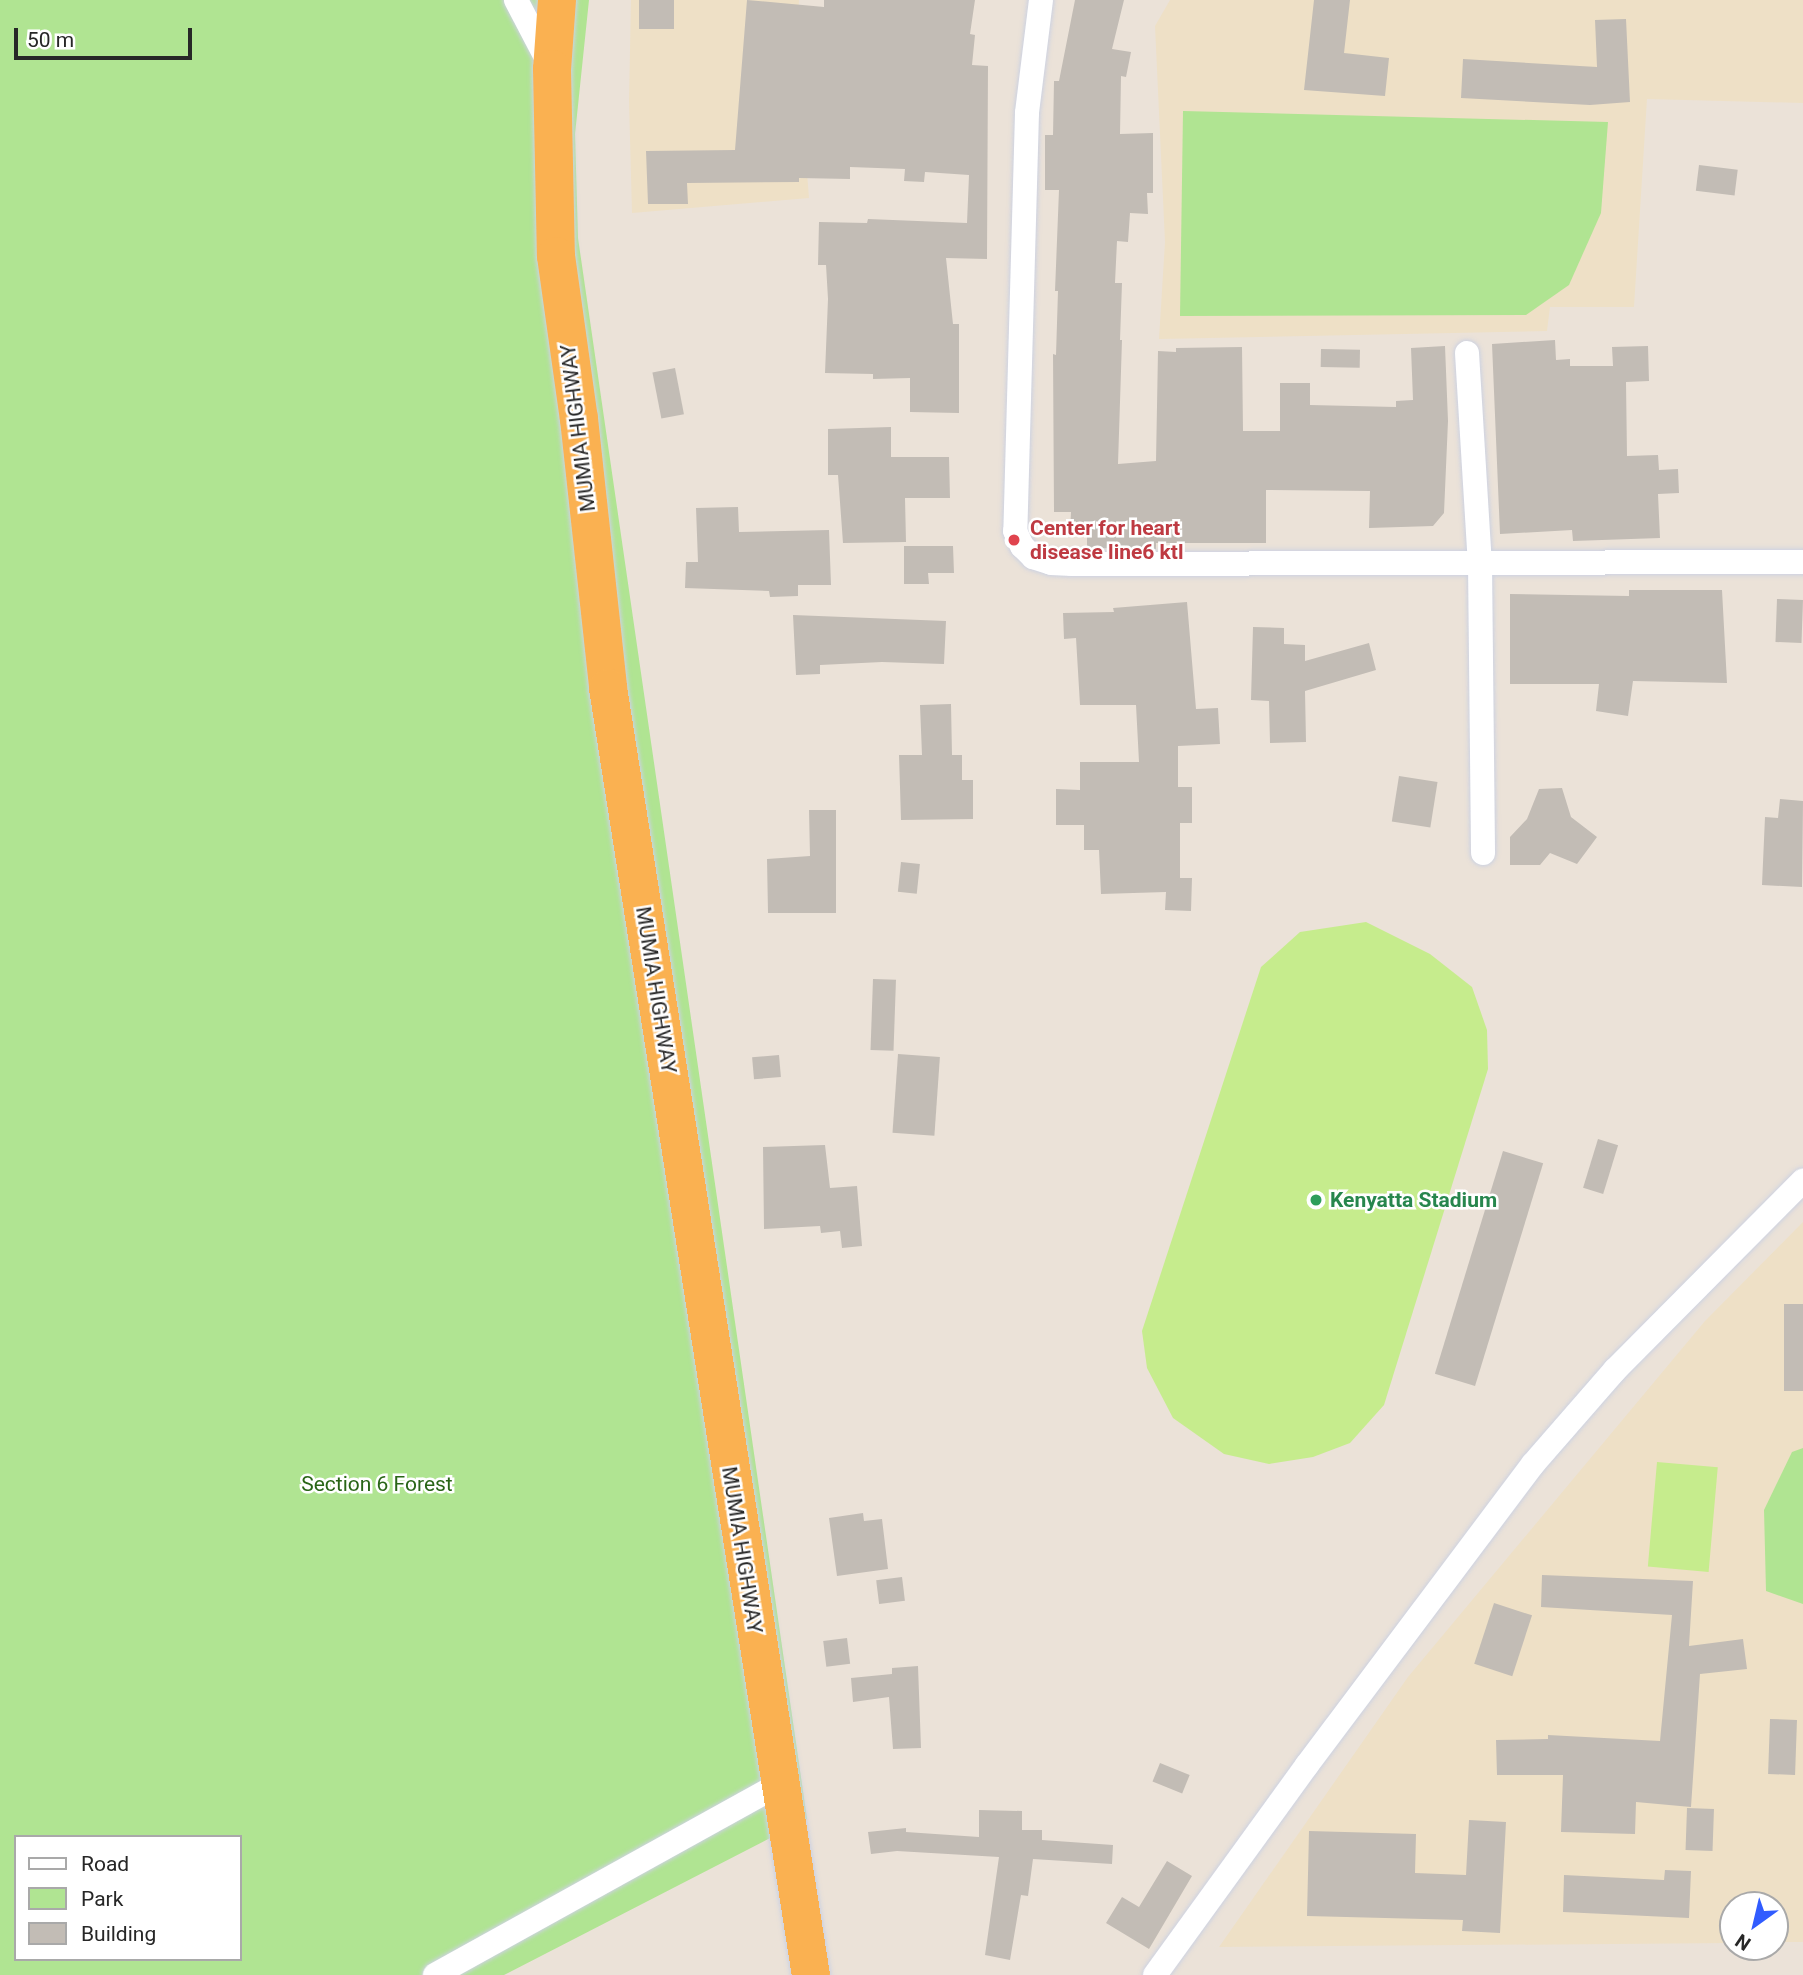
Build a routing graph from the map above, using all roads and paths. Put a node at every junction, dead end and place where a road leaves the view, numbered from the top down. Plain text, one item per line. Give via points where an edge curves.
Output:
1 (516, 0) edge
2 (557, 0) edge
3 (1041, 0) edge
4 (552, 69) junction
5 (1467, 353) dead end
6 (1803, 562) edge
7 (1480, 563) junction
8 (1483, 853) dead end
9 (1803, 1181) edge
10 (779, 1784) junction
11 (435, 1975) edge
12 (811, 1975) edge
13 (1155, 1975) edge

1 - 4 street
2 - 4 highway, MUMIA HIGHWAY
3 - 7 street via 1027,113 1015,531 1022,546 1033,557 1051,563
4 - 10 highway, MUMIA HIGHWAY via 556,256 608,688
5 - 7 street
6 - 7 street
7 - 8 street
9 - 13 street via 1615,1370 1533,1464
10 - 11 street
10 - 12 highway, MUMIA HIGHWAY

